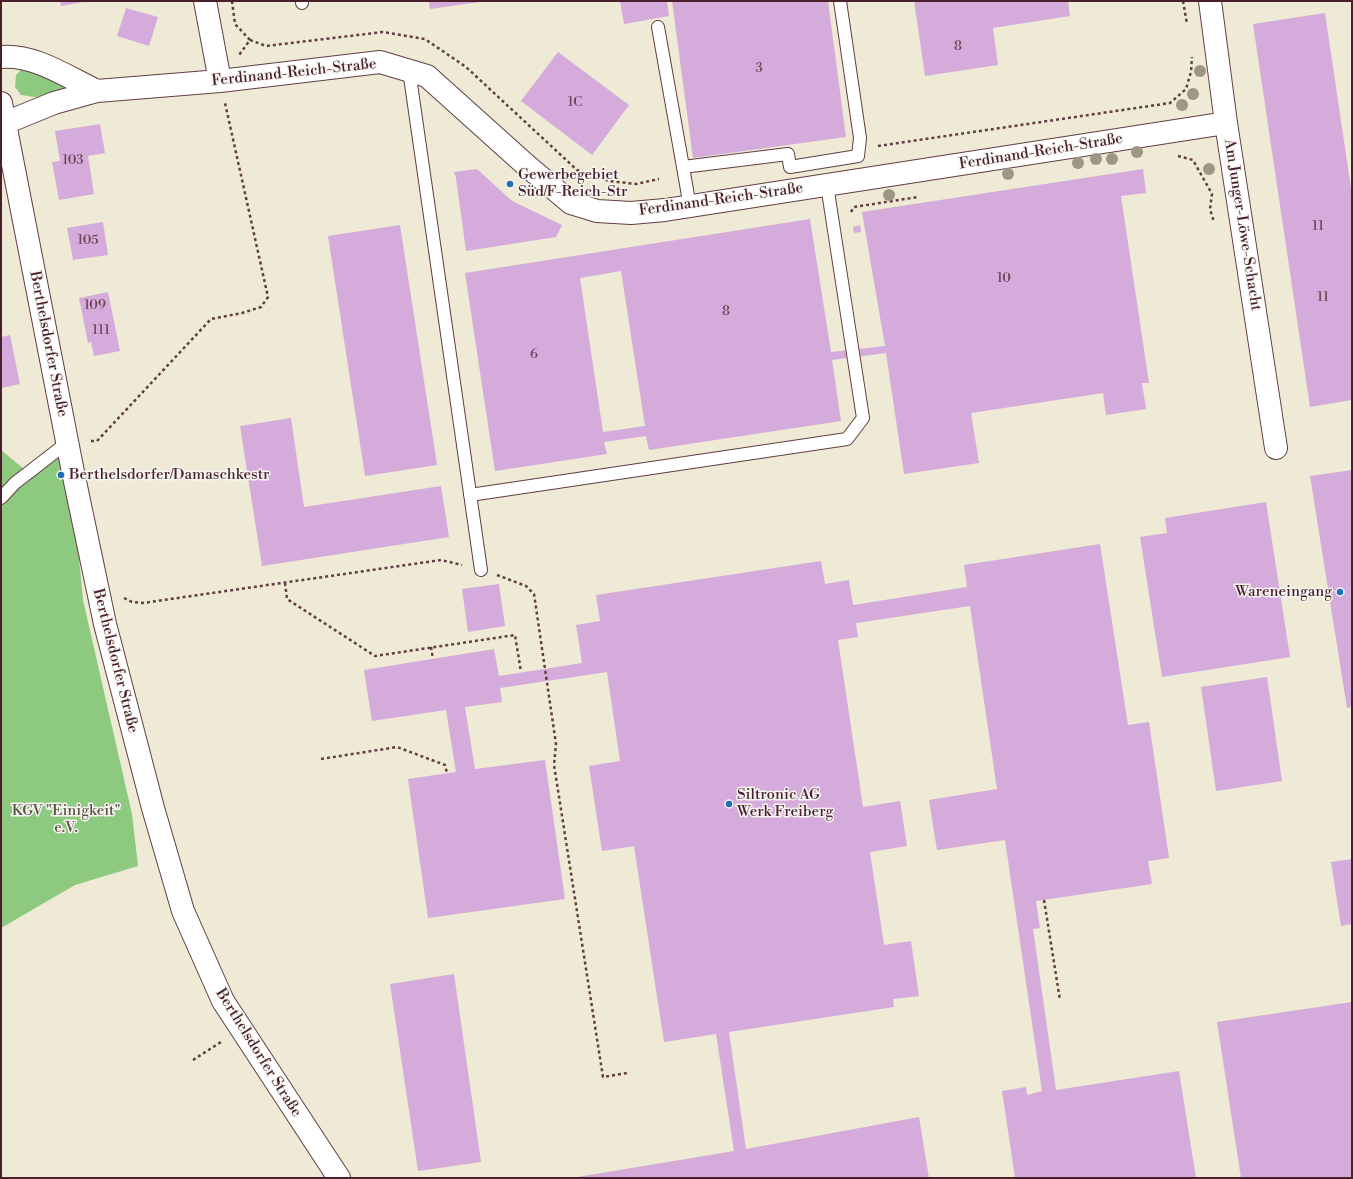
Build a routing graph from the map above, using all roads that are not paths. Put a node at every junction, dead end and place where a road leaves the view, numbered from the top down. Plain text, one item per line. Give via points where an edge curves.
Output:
1 (205, 1) edge
2 (840, 1) edge
3 (1210, 1) edge
4 (658, 27) dead end
5 (1, 57) edge
6 (408, 70) junction
7 (220, 81) junction
8 (97, 91) junction
9 (3, 113) edge
10 (1226, 123) junction
11 (683, 167) junction
12 (827, 185) junction
13 (690, 207) junction
14 (68, 442) junction
15 (1276, 448) dead end
16 (470, 495) junction
17 (1, 498) edge
18 (481, 570) road end
19 (339, 1178) edge

1 - 7 street
2 - 11 lane via 860,138 858,156 790,167 788,154
3 - 10 street, Am Junger-Löwe-Schacht
4 - 11 lane
5 - 8 street via 14,56 36,62
6 - 7 street, Ferdinand-Reich-Straße via 380,62
6 - 13 street, Ferdinand-Reich-Straße via 427,76 571,203 597,211 631,213
6 - 16 lane
7 - 8 street, Ferdinand-Reich-Straße
8 - 9 street, Ferdinand-Reich-Straße
9 - 14 street, Berthelsdorfer Straße
10 - 12 street, Ferdinand-Reich-Straße
10 - 15 street, Am Junger-Löwe-Schacht
11 - 13 lane
12 - 13 street, Ferdinand-Reich-Straße
12 - 16 lane via 863,418 847,439
14 - 17 lane via 15,483
14 - 19 street, Berthelsdorfer Straße via 105,624 183,912 223,1001
16 - 18 lane

